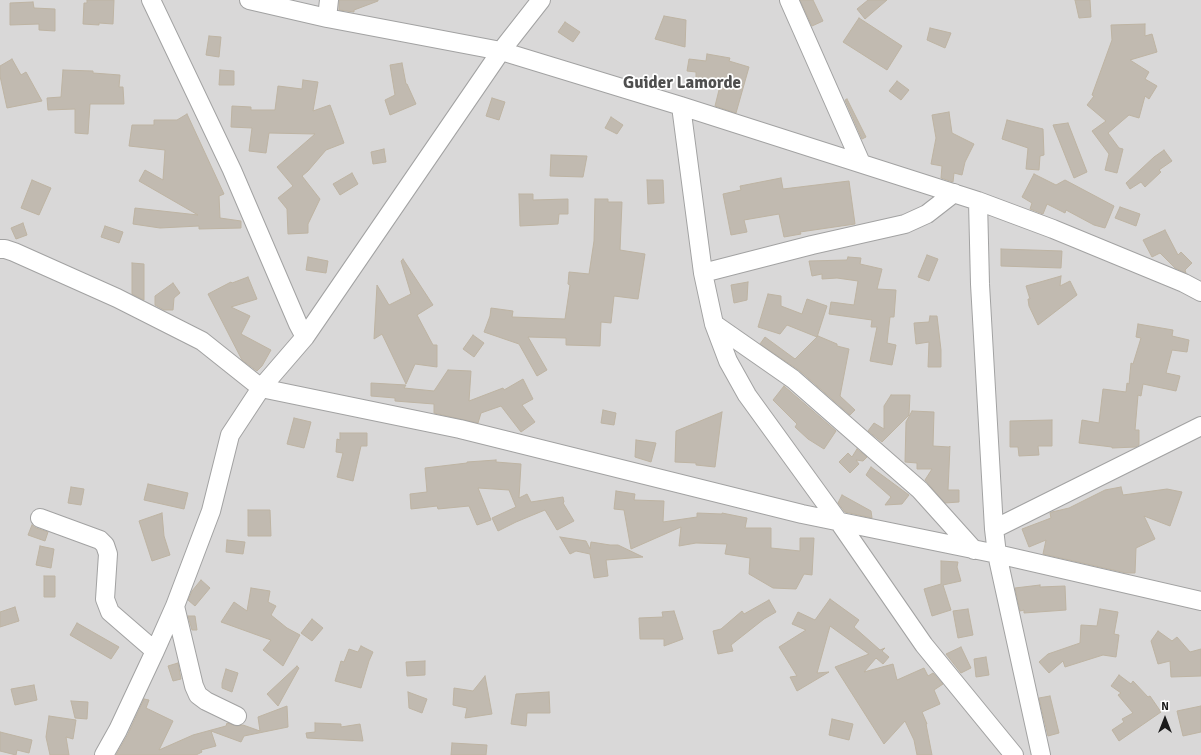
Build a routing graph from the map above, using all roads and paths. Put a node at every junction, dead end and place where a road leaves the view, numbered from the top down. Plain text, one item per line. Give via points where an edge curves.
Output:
1 (151, 0) edge
2 (249, 0) edge
3 (329, 0) edge
4 (541, 0) edge
5 (789, 0) edge
6 (327, 18) junction
7 (501, 51) junction
8 (681, 106) junction
9 (861, 163) junction
10 (954, 193) junction
11 (978, 201) junction
12 (0, 249) edge
13 (703, 274) junction
14 (1201, 292) edge
15 (714, 324) junction
16 (305, 337) junction
17 (261, 388) junction
18 (1201, 426) edge
19 (40, 518) dead end
20 (839, 522) junction
21 (994, 529) junction
22 (974, 550) junction
23 (997, 554) junction
24 (1201, 600) edge
25 (175, 606) junction
26 (155, 651) junction
27 (237, 716) dead end
28 (104, 755) edge
29 (1014, 755) edge
30 (1040, 755) edge

1 - 16 street via 232,170
2 - 6 street
3 - 6 street
4 - 7 street
5 - 9 street
6 - 7 street
7 - 8 street
7 - 16 street
8 - 9 street
8 - 13 street
9 - 10 street
10 - 11 street
10 - 13 street via 927,214 905,224
11 - 14 street via 1053,229
11 - 21 street via 980,292
12 - 17 street via 14,252 117,298 202,341
13 - 15 street
15 - 20 street via 728,361 747,395
15 - 22 street via 794,379 920,490
16 - 17 street
17 - 20 street via 460,429
17 - 25 street via 230,435 211,511
18 - 21 street
19 - 26 street via 100,540 105,545 108,554 105,599 110,612
20 - 22 street
20 - 29 street via 924,644
21 - 23 street
22 - 23 street
23 - 24 street
23 - 30 street
25 - 26 street
25 - 27 street via 198,695
26 - 28 street

